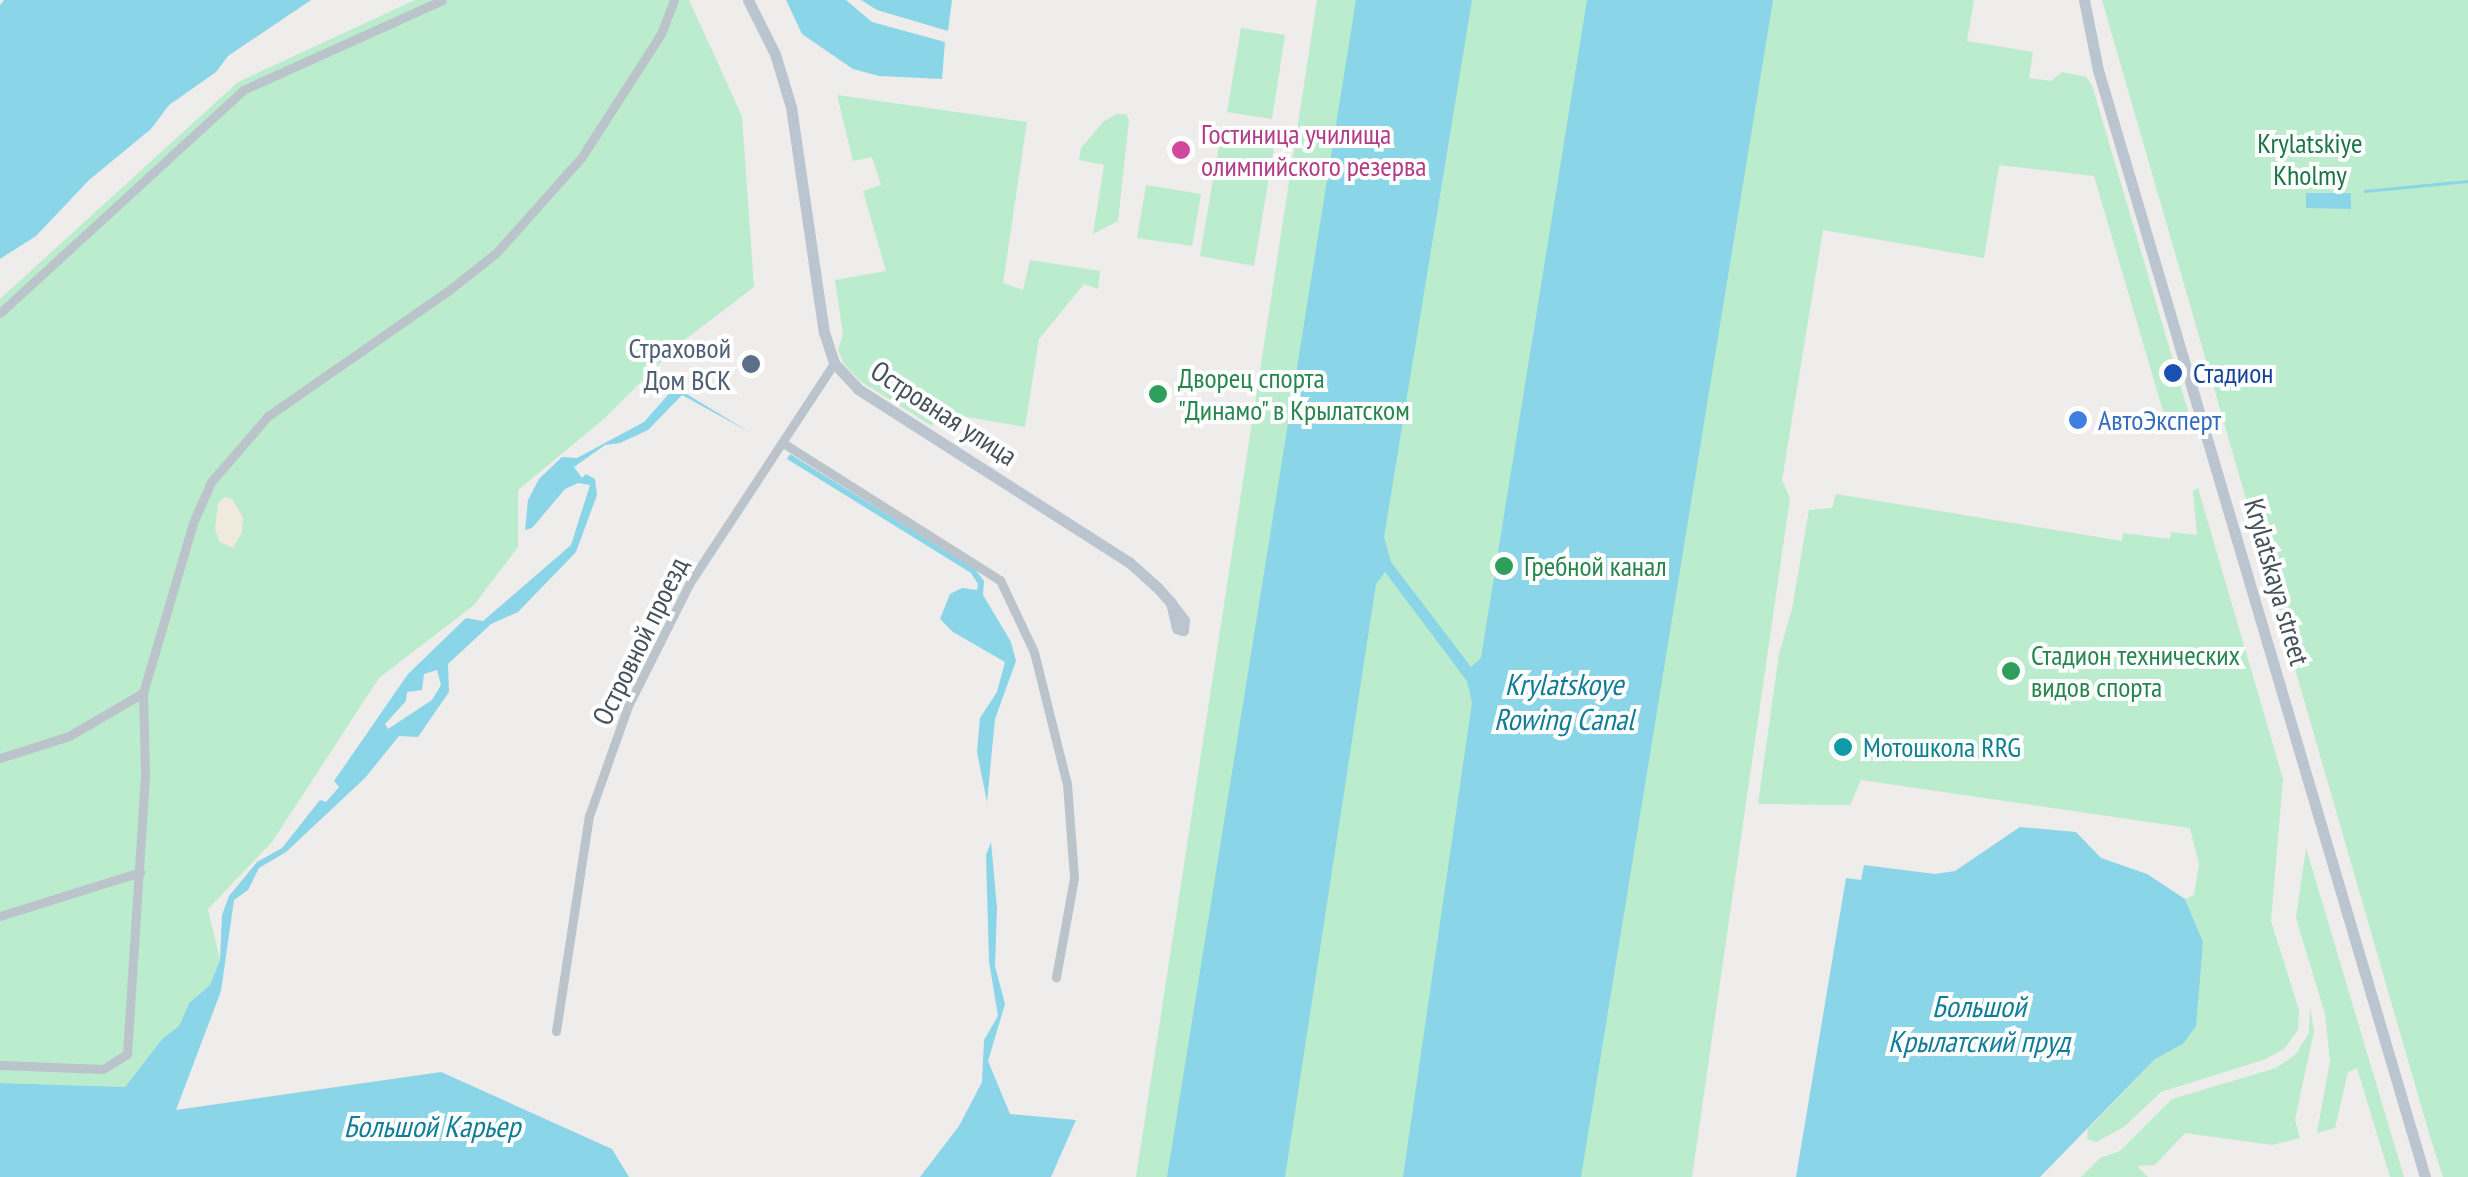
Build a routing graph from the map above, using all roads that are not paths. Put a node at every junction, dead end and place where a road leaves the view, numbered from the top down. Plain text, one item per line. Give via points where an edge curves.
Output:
1 (442, 0) edge
2 (674, 0) edge
3 (748, 0) edge
4 (2084, 0) edge
5 (0, 313) edge
6 (834, 363) junction
7 (782, 443) junction
8 (1184, 620) dead end
9 (143, 693) junction
10 (0, 758) edge
11 (140, 872) junction
12 (0, 916) edge
13 (1056, 977) dead end
14 (556, 1031) dead end
15 (0, 1064) edge
16 (2424, 1177) edge

1 - 5 street via 243,90
2 - 9 street via 661,34 581,158 496,253 268,416 233,451 192,523
3 - 6 main road, Островная улица via 776,54 791,106
4 - 16 main road, Krylatskaya street via 2098,70
6 - 7 street, Островной проезд
6 - 8 main road, Островная улица via 858,390 1129,562
7 - 13 street via 1000,580 1034,652 1067,784 1074,878
7 - 14 street, Островной проезд via 689,584 628,706 589,816
9 - 10 street via 69,736
9 - 11 street
11 - 12 street
11 - 15 street via 130,1043 123,1060 103,1069

